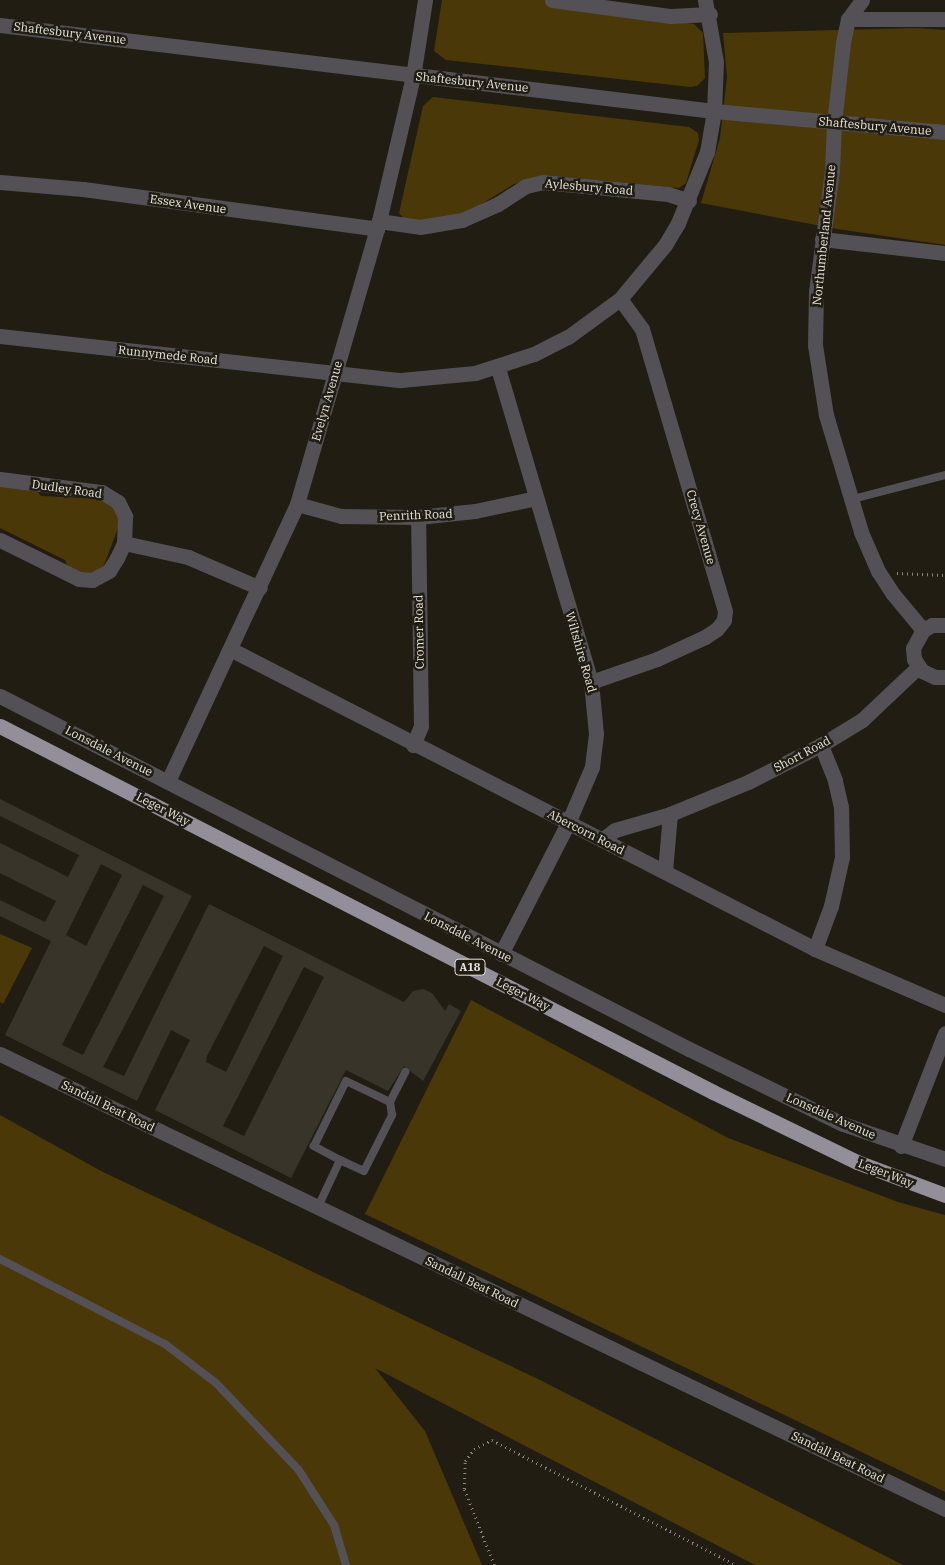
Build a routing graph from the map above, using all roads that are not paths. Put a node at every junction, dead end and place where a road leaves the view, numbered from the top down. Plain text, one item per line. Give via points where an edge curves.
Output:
1 (425, 0) edge
2 (552, 0) edge
3 (862, 0) edge
4 (708, 7) edge
5 (945, 18) edge
6 (848, 19) junction
7 (0, 25) edge
8 (412, 76) junction
9 (714, 111) junction
10 (834, 123) junction
11 (945, 132) edge
12 (0, 182) edge
13 (689, 200) junction
14 (378, 225) junction
15 (822, 239) junction
16 (945, 253) edge
17 (620, 299) junction
18 (0, 336) edge
19 (498, 368) junction
20 (336, 373) junction
21 (945, 475) edge
22 (0, 479) edge
23 (536, 498) junction
24 (849, 500) junction
25 (297, 504) junction
26 (418, 517) junction
27 (0, 540) edge
28 (124, 543) junction
29 (260, 588) junction
30 (945, 625) edge
31 (923, 630) junction
32 (232, 650) junction
33 (918, 667) junction
34 (945, 677) edge
35 (591, 682) junction
36 (0, 696) edge
37 (0, 726) edge
38 (413, 745) junction
39 (821, 745) junction
40 (168, 781) junction
41 (670, 814) junction
42 (568, 823) junction
43 (602, 840) junction
44 (666, 871) junction
45 (815, 949) junction
46 (501, 954) junction
47 (945, 1005) edge
48 (945, 1033) edge
49 (0, 1054) edge
50 (405, 1072) dead end
51 (390, 1102) junction
52 (901, 1146) junction
53 (945, 1159) edge
54 (340, 1160) junction
55 (945, 1195) edge
56 (318, 1207) junction
57 (0, 1259) edge
58 (945, 1509) edge
59 (346, 1565) edge

1 - 8 street, Evelyn Avenue
2 - 4 street via 671,16
3 - 6 street, Northumberland Avenue
4 - 9 street, Runnymede Road via 716,62
5 - 6 street
6 - 10 street, Northumberland Avenue
7 - 8 street, Shaftesbury Avenue via 355,66
8 - 9 street, Shaftesbury Avenue
8 - 14 street, Evelyn Avenue
9 - 10 street, Shaftesbury Avenue
9 - 13 street, Runnymede Road via 707,152
10 - 11 street, Shaftesbury Avenue
10 - 15 street, Northumberland Avenue via 832,170
12 - 14 street, Essex Avenue
13 - 14 street, Aylesbury Road via 668,194 543,182 526,186 498,204 462,220 420,227
13 - 17 street, Runnymede Road via 665,245
14 - 20 street, Evelyn Avenue
15 - 16 street
15 - 24 street, Northumberland Avenue via 815,345 826,415
17 - 19 street, Runnymede Road via 568,337
17 - 35 street, Crecy Avenue via 642,329 725,611 720,625 705,637 657,659
18 - 20 street, Runnymede Road
19 - 20 street, Runnymede Road via 442,378 401,380
19 - 23 street, Wiltshire Road
20 - 25 street, Evelyn Avenue
21 - 24 lane
22 - 28 street, Dudley Road via 112,496 126,516
23 - 26 street, Penrith Road via 475,511
23 - 35 street, Wiltshire Road
24 - 31 street, Northumberland Avenue via 878,571
25 - 26 street, Penrith Road via 341,516
25 - 29 street, Evelyn Avenue
26 - 38 street, Cromer Road via 421,726
27 - 28 street, Dudley Road via 85,581 109,572
28 - 29 street via 188,557
29 - 32 street, Evelyn Avenue
30 - 31 street via 932,625
31 - 33 street via 913,648
32 - 38 street, Abercorn Road
32 - 40 street, Evelyn Avenue
33 - 34 street via 930,676
33 - 39 street, Short Road via 862,720
35 - 42 street, Wiltshire Road via 595,706 595,751
36 - 40 street, Lonsdale Avenue
37 - 55 highway, Leger Way / A18 via 713,1092 857,1162
38 - 42 street, Abercorn Road
39 - 41 street, Short Road via 748,782
39 - 45 street via 839,798 842,850 838,883
40 - 46 street, Lonsdale Avenue
41 - 43 street, Short Road via 615,830
41 - 44 street
42 - 43 street, Abercorn Road
42 - 46 street, Wiltshire Road
43 - 44 street, Abercorn Road
44 - 45 street, Abercorn Road
45 - 47 street, Abercorn Road
46 - 52 street, Lonsdale Avenue via 834,1119
48 - 52 street
49 - 56 street, Sandall Beat Road
50 - 51 lane
51 - 54 lane via 392,1115 364,1171
51 - 54 lane via 346,1081 314,1146
52 - 53 street, Lonsdale Avenue
54 - 56 lane
56 - 58 street, Sandall Beat Road
57 - 59 lane via 165,1344 216,1382 298,1469 334,1525

